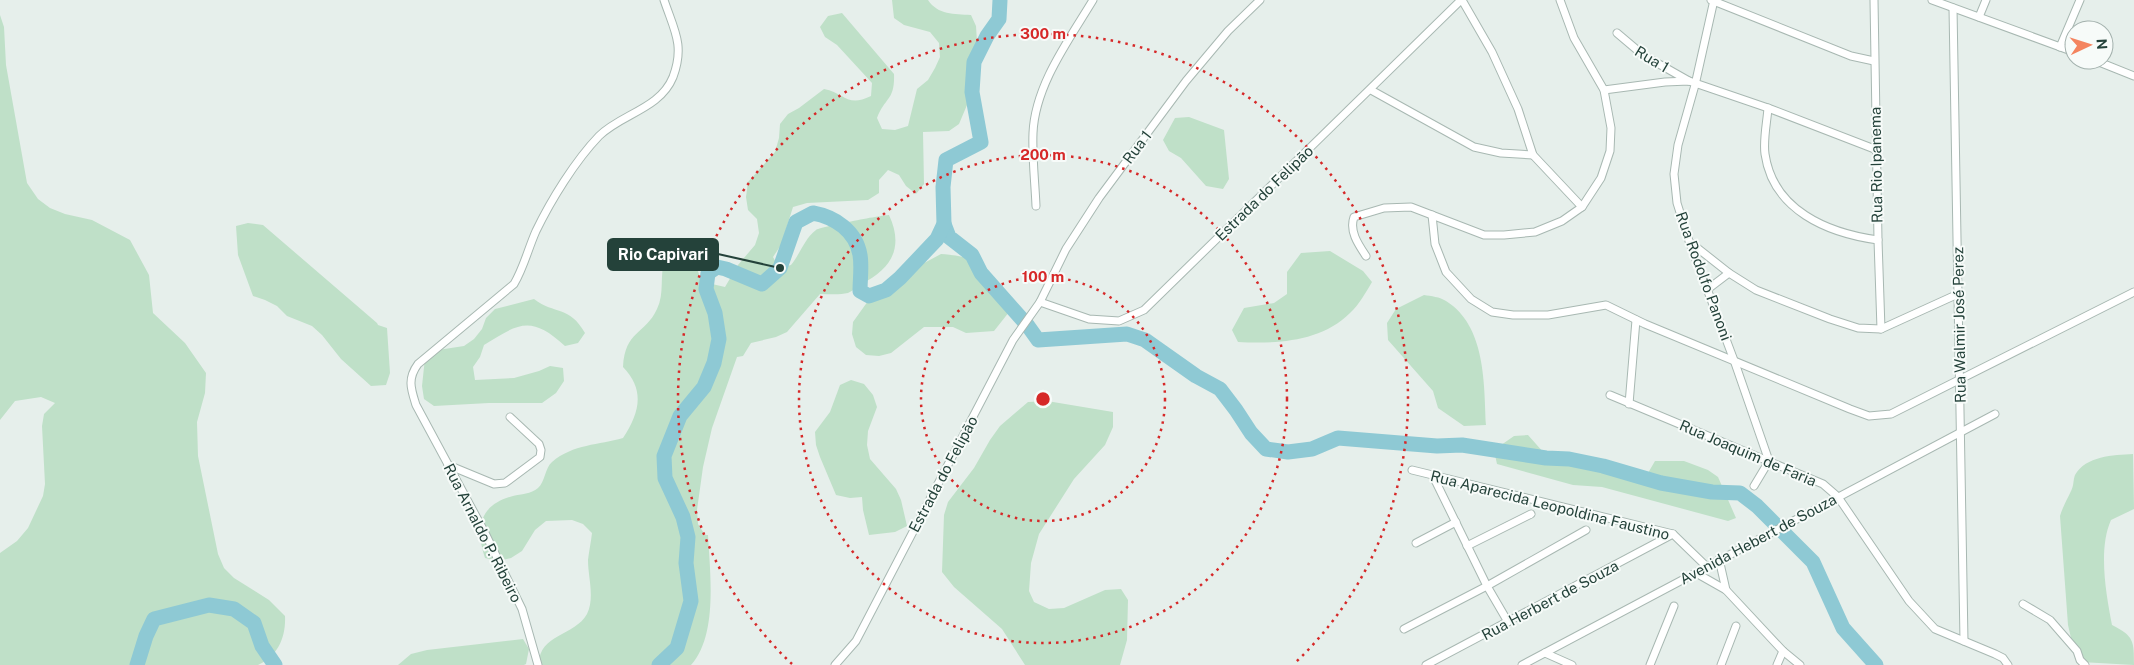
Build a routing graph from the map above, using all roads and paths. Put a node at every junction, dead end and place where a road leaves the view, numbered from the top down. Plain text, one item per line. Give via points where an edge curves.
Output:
1 (664, 0) edge
2 (1093, 0) edge
3 (1260, 0) edge
4 (1461, 0) edge
5 (1560, 0) edge
6 (1713, 0) edge
7 (1874, 0) edge
8 (1932, 0) edge
9 (1986, 0) edge
10 (2080, 0) edge
11 (1953, 8) junction
12 (1979, 17) junction
13 (1617, 33) dead end
14 (2060, 47) junction
15 (2064, 48) edge
16 (1874, 61) junction
17 (2114, 68) edge
18 (2134, 76) edge
19 (1692, 83) junction
20 (1371, 90) junction
21 (1604, 90) junction
22 (1768, 108) junction
23 (1877, 150) junction
24 (1533, 155) junction
25 (1036, 206) dead end
26 (1582, 207) junction
27 (1432, 215) junction
28 (1878, 240) junction
29 (1690, 242) junction
30 (1366, 256) dead end
31 (1729, 273) junction
32 (1708, 289) junction
33 (2134, 292) edge
34 (1958, 294) junction
35 (1040, 302) junction
36 (1036, 310) joint
37 (1636, 320) junction
38 (1881, 330) junction
39 (1735, 363) junction
40 (1961, 381) junction
41 (1610, 395) dead end
42 (1629, 404) junction
43 (1995, 414) dead end
44 (510, 417) dead end
45 (1962, 430) junction
46 (1769, 461) junction
47 (448, 466) junction
48 (1412, 470) dead end
49 (1433, 476) junction
50 (1754, 486) dead end
51 (1838, 497) junction
52 (1531, 514) dead end
53 (1456, 522) junction
54 (1586, 530) dead end
55 (1673, 534) junction
56 (1416, 543) dead end
57 (1467, 546) junction
58 (1719, 559) junction
59 (1706, 566) junction
60 (1696, 573) junction
61 (1487, 586) junction
62 (1726, 590) junction
63 (2023, 604) dead end
64 (1674, 606) dead end
65 (1508, 622) junction
66 (1736, 626) dead end
67 (1404, 629) dead end
68 (1964, 641) junction
69 (1783, 651) junction
70 (1545, 652) junction
71 (538, 665) edge
72 (835, 665) edge
73 (1426, 665) edge
74 (1522, 665) edge
75 (1572, 665) edge
76 (1650, 665) edge
77 (1721, 665) edge
78 (1777, 665) edge
79 (1800, 665) edge
80 (2008, 665) edge
81 (2085, 665) edge

1 - 47 street, Rua Arnaldo P. Ribeiro via 679,44 672,80 661,95 600,135 553,200 514,284 411,373 410,387 416,405
2 - 25 street via 1042,92 1033,131
3 - 35 street, Rua 1 via 1228,31 1186,81 1099,198 1066,249
4 - 20 street, Estrada do Felipão
4 - 24 street via 1492,52 1518,109
5 - 21 street via 1574,38
6 - 16 street via 1851,56
6 - 19 street, Rua Rodolfo Panoni
7 - 16 street, Rua Rio Ipanema
8 - 11 street
9 - 12 street
10 - 14 street
11 - 12 street
11 - 34 street, Rua Walmir José Perez
12 - 14 street
13 - 19 street, Rua 1 via 1643,55
14 - 15 street
16 - 23 street, Rua Rio Ipanema
17 - 18 street
19 - 21 street via 1665,82
19 - 22 street
19 - 29 street, Rua Rodolfo Panoni via 1674,174 1677,203
20 - 24 street via 1474,147
20 - 35 street, Estrada do Felipão via 1144,310 1119,321 1089,319
21 - 26 street via 1611,128 1610,151 1601,178
22 - 23 street
22 - 28 street via 1764,152 1770,178 1782,197 1810,218 1835,231
23 - 28 street, Rua Rio Ipanema
24 - 26 street
26 - 27 street via 1562,221 1535,232 1504,235 1484,235
27 - 30 street via 1411,208 1384,208 1354,218 1351,225
27 - 37 street via 1435,244 1446,272 1471,299 1492,312 1548,315 1606,305
28 - 38 street, Rua Rio Ipanema
29 - 31 street
29 - 32 street, Rua Rodolfo Panoni
31 - 32 street
31 - 38 street via 1756,290 1830,319 1858,328
32 - 39 street, Rua Rodolfo Panoni
33 - 40 street
34 - 38 street
34 - 40 street, Rua Walmir José Perez
35 - 36 street, Rua 1
36 - 72 street, Estrada do Felipão via 1013,340 856,641
37 - 39 street
37 - 42 street
39 - 40 street via 1869,416 1891,414
39 - 46 street, Rua Rodolfo Panoni
40 - 45 street, Rua Walmir José Perez
41 - 42 street, Rua Joaquim de Faria
42 - 46 street, Rua Joaquim de Faria
43 - 45 street, Avenida Hebert de Souza
44 - 47 street via 538,444 540,457 499,485
45 - 51 street, Avenida Hebert de Souza
45 - 68 street, Rua Walmir José Perez
46 - 50 street
46 - 51 street, Rua Joaquim de Faria via 1823,484
47 - 71 street, Rua Arnaldo P. Ribeiro via 522,609
48 - 49 street, Rua Aparecida Leopoldina Faustino
49 - 53 street
49 - 55 street, Rua Aparecida Leopoldina Faustino
51 - 58 street, Avenida Hebert de Souza
51 - 68 street, Rua Joaquim de Faria via 1909,601 1934,629
52 - 57 street
53 - 56 street
53 - 57 street
54 - 61 street
55 - 59 street, Rua Aparecida Leopoldina Faustino
55 - 65 street, Rua Herbert de Souza
57 - 61 street
58 - 59 street, Avenida Hebert de Souza
58 - 62 street
59 - 60 street, Avenida Hebert de Souza
60 - 62 street
60 - 70 street, Avenida Hebert de Souza
61 - 65 street
61 - 67 street
62 - 69 street
63 - 81 street via 2050,620
64 - 76 street
65 - 73 street, Rua Herbert de Souza
66 - 77 street
68 - 80 street, Rua Joaquim de Faria via 2003,658
69 - 78 street
69 - 79 street
70 - 74 street, Avenida Hebert de Souza
70 - 75 street

